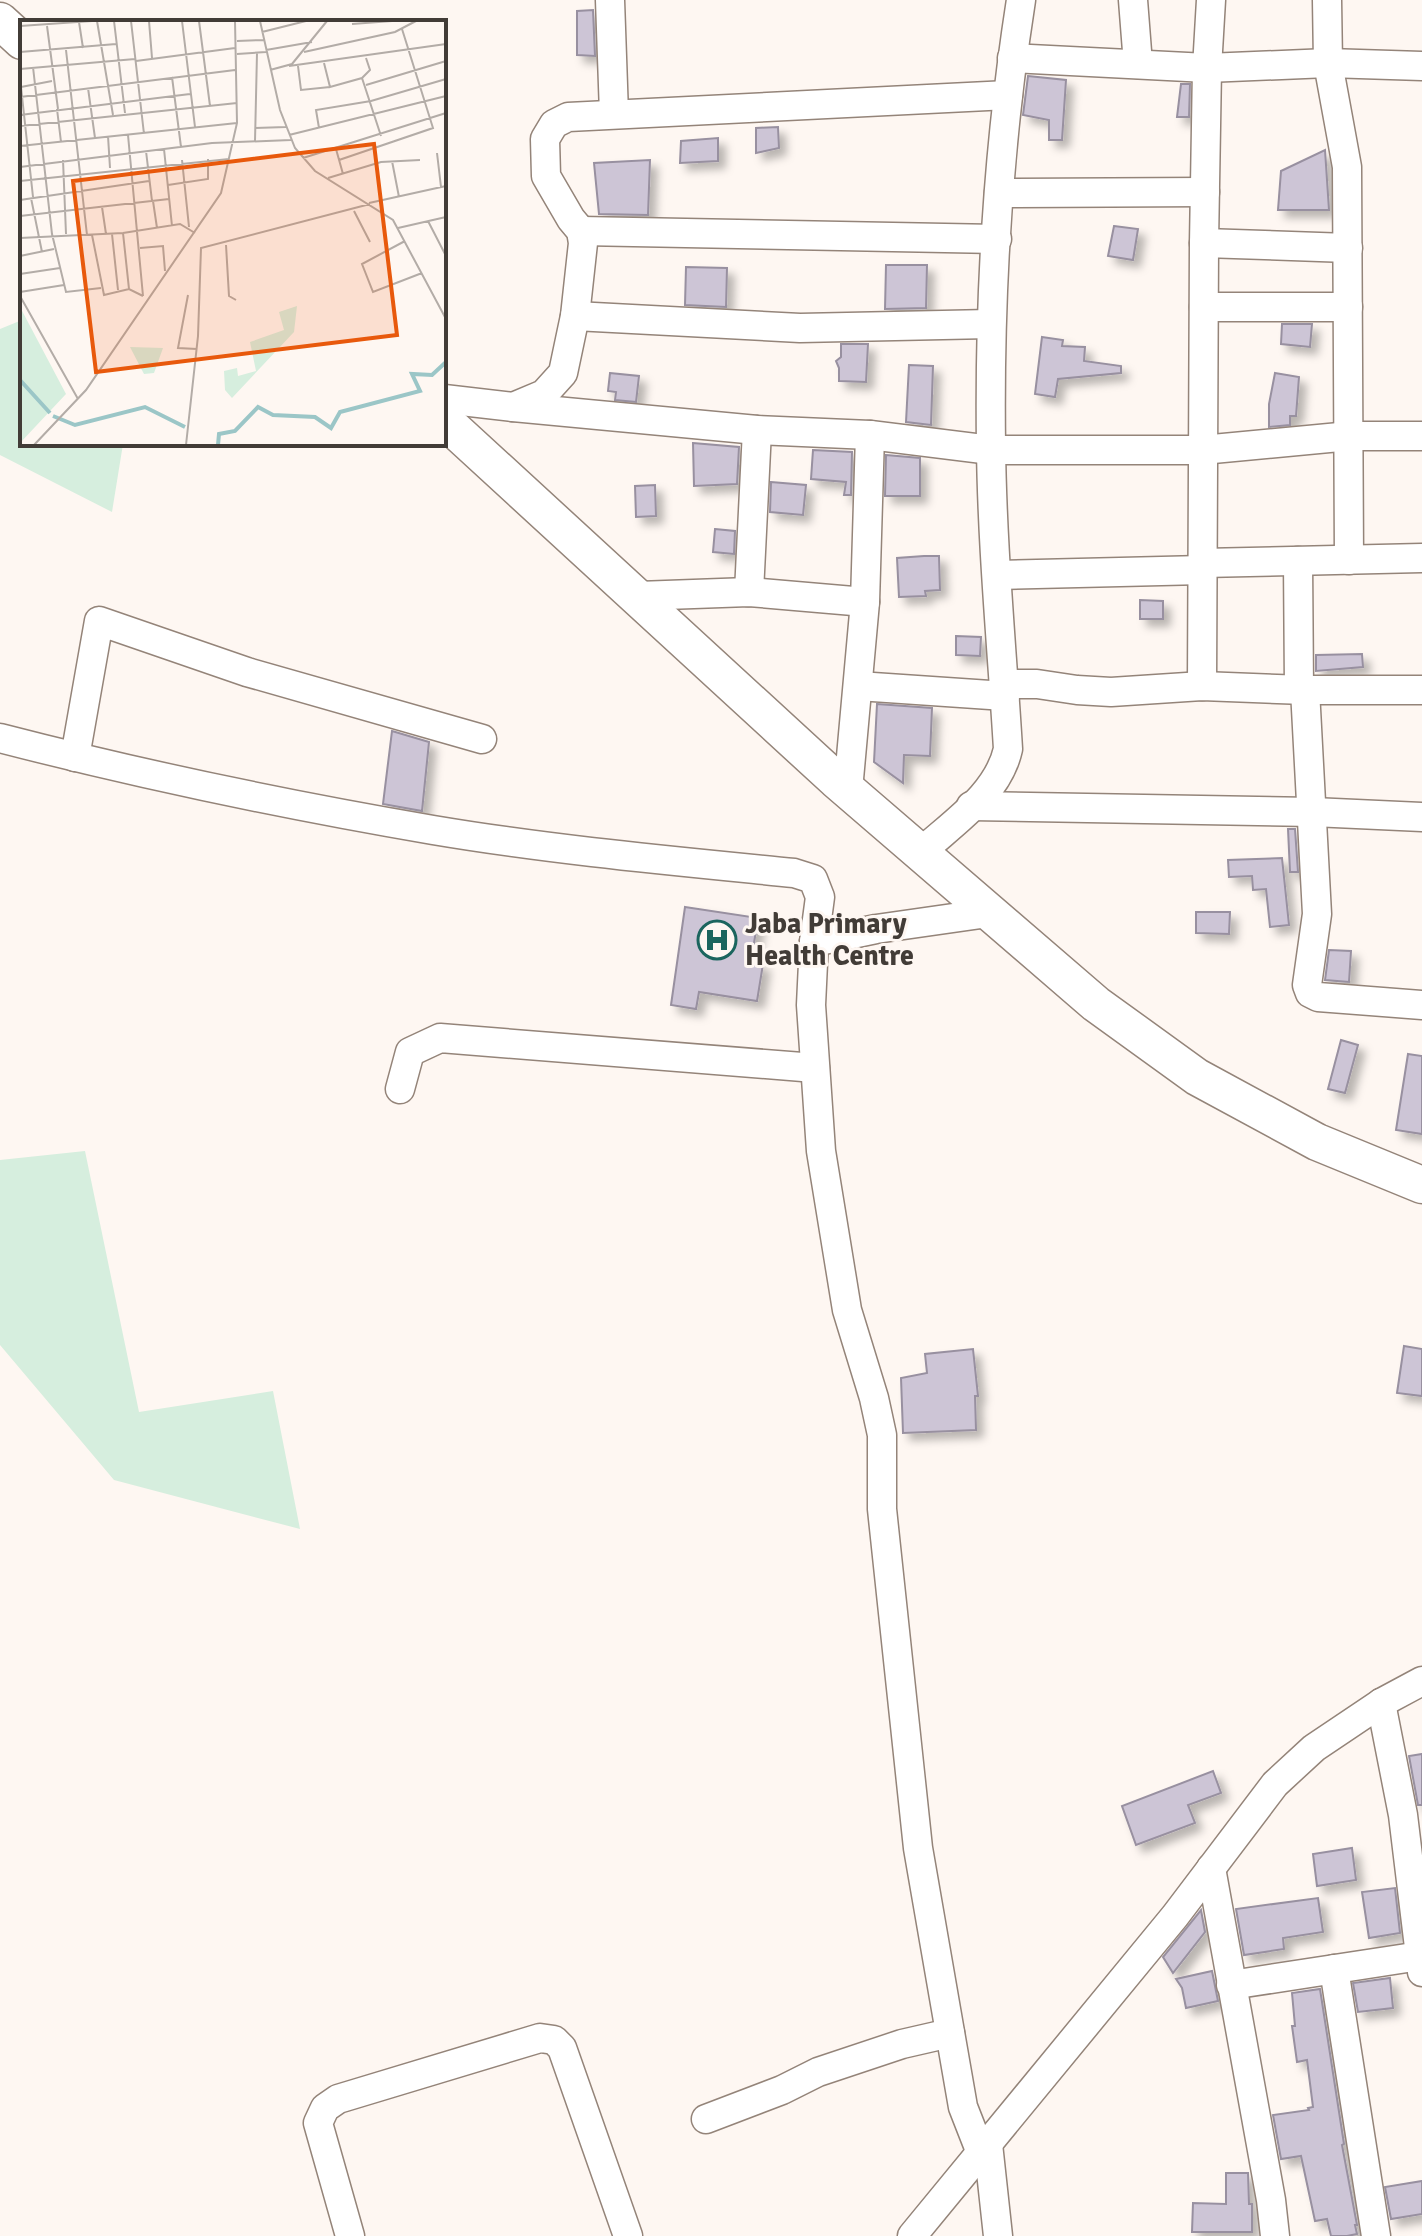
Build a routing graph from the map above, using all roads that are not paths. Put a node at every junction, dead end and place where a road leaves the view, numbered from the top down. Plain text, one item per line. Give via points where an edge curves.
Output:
1 (610, 0) edge
2 (1021, 0) edge
3 (1133, 0) edge
4 (1211, 0) edge
5 (1327, 0) edge
6 (0, 21) edge
7 (20, 39) edge
8 (1012, 58) junction
9 (1328, 63) junction
10 (1138, 64) junction
11 (1422, 66) edge
12 (1207, 68) junction
13 (1008, 95) junction
14 (614, 114) junction
15 (1205, 192) junction
16 (999, 193) junction
17 (581, 231) junction
18 (997, 239) junction
19 (1204, 243) junction
20 (1348, 248) junction
21 (1204, 307) junction
22 (1348, 307) junction
23 (575, 316) junction
24 (990, 324) junction
25 (446, 399) edge
26 (513, 407) junction
27 (446, 422) edge
28 (757, 430) junction
29 (870, 435) junction
30 (1350, 436) junction
31 (1422, 436) edge
32 (991, 450) junction
33 (1202, 450) junction
34 (1422, 558) edge
35 (1349, 560) junction
36 (1298, 561) junction
37 (1203, 566) junction
38 (998, 575) junction
39 (749, 592) junction
40 (638, 596) junction
41 (865, 602) junction
42 (858, 686) junction
43 (1202, 686) junction
44 (1005, 690) junction
45 (1302, 690) junction
46 (1422, 690) edge
47 (0, 738) edge
48 (482, 739) dead end
49 (75, 757) junction
50 (848, 790) junction
51 (971, 806) junction
52 (1313, 812) junction
53 (1422, 817) edge
54 (921, 852) junction
55 (988, 913) junction
56 (814, 942) junction
57 (1422, 1005) edge
58 (815, 1068) junction
59 (400, 1089) dead end
60 (1422, 1185) edge
61 (1422, 1681) edge
62 (1381, 1703) junction
63 (1211, 1868) junction
64 (1421, 1964) edge
65 (1334, 1969) junction
66 (1231, 1985) junction
67 (950, 2033) junction
68 (706, 2119) dead end
69 (984, 2148) junction
70 (350, 2236) edge
71 (628, 2236) edge
72 (912, 2236) edge
73 (998, 2236) edge
74 (1275, 2236) edge
75 (1376, 2236) edge

1 - 14 street
2 - 8 street
3 - 10 street
4 - 12 street
5 - 9 street
6 - 7 main road
8 - 10 street
8 - 13 street
9 - 11 street
9 - 12 street
9 - 20 street via 1347,167
10 - 12 street
12 - 15 street
13 - 14 street
13 - 16 street
14 - 17 street via 568,117 554,124 545,139 546,176
15 - 16 street
15 - 19 street
16 - 18 street
17 - 18 street
17 - 23 street
18 - 24 street
19 - 20 street
19 - 21 street
20 - 22 street
21 - 22 street
21 - 33 street
22 - 30 street
23 - 24 street via 800,328
23 - 26 street via 563,373 544,394
24 - 32 street
25 - 26 street
26 - 28 street
27 - 40 main road
28 - 29 street
28 - 39 street
29 - 32 street
29 - 41 street
30 - 31 street
30 - 33 street
30 - 35 street
32 - 33 street
32 - 38 street
33 - 37 street
34 - 35 street
35 - 36 street
36 - 37 street
36 - 45 street
37 - 38 street
37 - 43 street
38 - 44 street
39 - 40 street
39 - 41 street
40 - 50 main road
41 - 42 street
42 - 44 street
42 - 50 street
43 - 44 street via 1111,692 1037,684
43 - 45 street
44 - 51 street via 1004,768
45 - 46 street
45 - 52 street
47 - 49 street
48 - 49 street via 247,672 99,621
49 - 56 street via 172,781 435,830 794,873 813,879 820,897
50 - 54 main road
51 - 52 street
51 - 54 street
52 - 53 street
52 - 57 street via 1317,914 1310,993
54 - 55 main road
55 - 56 street
55 - 60 main road via 1096,1004 1197,1077 1317,1142
56 - 58 street
58 - 59 street via 440,1038 410,1052
58 - 67 street via 821,1151 847,1310 882,1435 882,1509 918,1848
61 - 62 street
62 - 63 street via 1314,1748 1275,1784
62 - 64 street via 1403,1815
63 - 66 street
63 - 69 street
64 - 65 street
65 - 66 street
65 - 75 street
66 - 74 street
67 - 68 street via 818,2072
67 - 69 street via 963,2107
69 - 72 street
69 - 73 street
70 - 71 street via 318,2123 325,2108 338,2099 540,2038 562,2048

